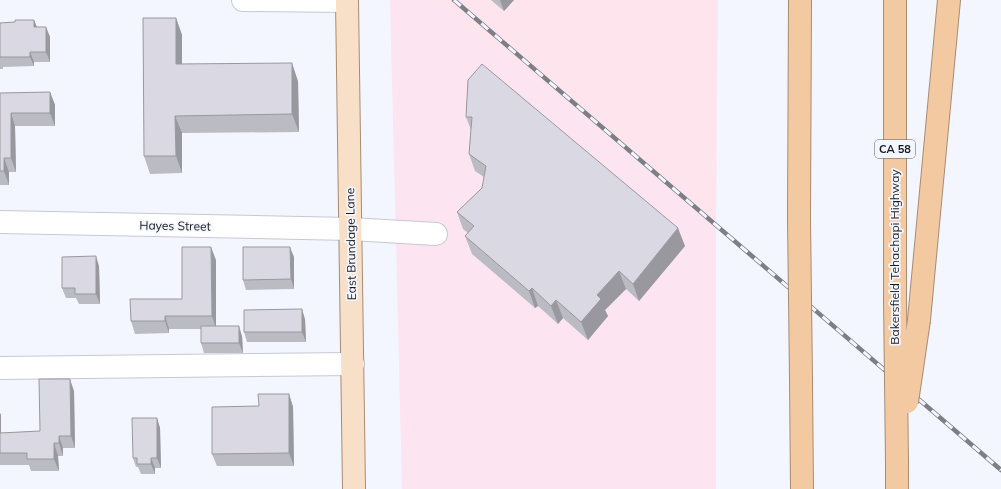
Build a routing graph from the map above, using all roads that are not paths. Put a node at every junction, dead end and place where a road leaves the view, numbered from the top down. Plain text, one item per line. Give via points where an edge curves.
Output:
1 (243, 0) edge
2 (800, 0) edge
3 (895, 0) edge
4 (949, 0) edge
5 (347, 1) edge
6 (0, 222) edge
7 (351, 229) junction
8 (436, 234) dead end
9 (353, 364) junction
10 (0, 368) edge
11 (897, 464) junction
12 (354, 489) edge
13 (802, 489) edge
14 (897, 489) edge

1 - 5 street
2 - 13 highway, bridge
3 - 11 highway, Bakersfield Tehachapi Highway / CA 58, bridge
4 - 11 highway, bridge via 920,320
5 - 7 main road, East Brundage Lane
6 - 7 street, Hayes Street
7 - 8 street, Hayes Street
7 - 9 main road, East Brundage Lane
9 - 10 street
9 - 12 main road, East Brundage Lane
11 - 14 highway, Bakersfield Tehachapi Highway / CA 58

